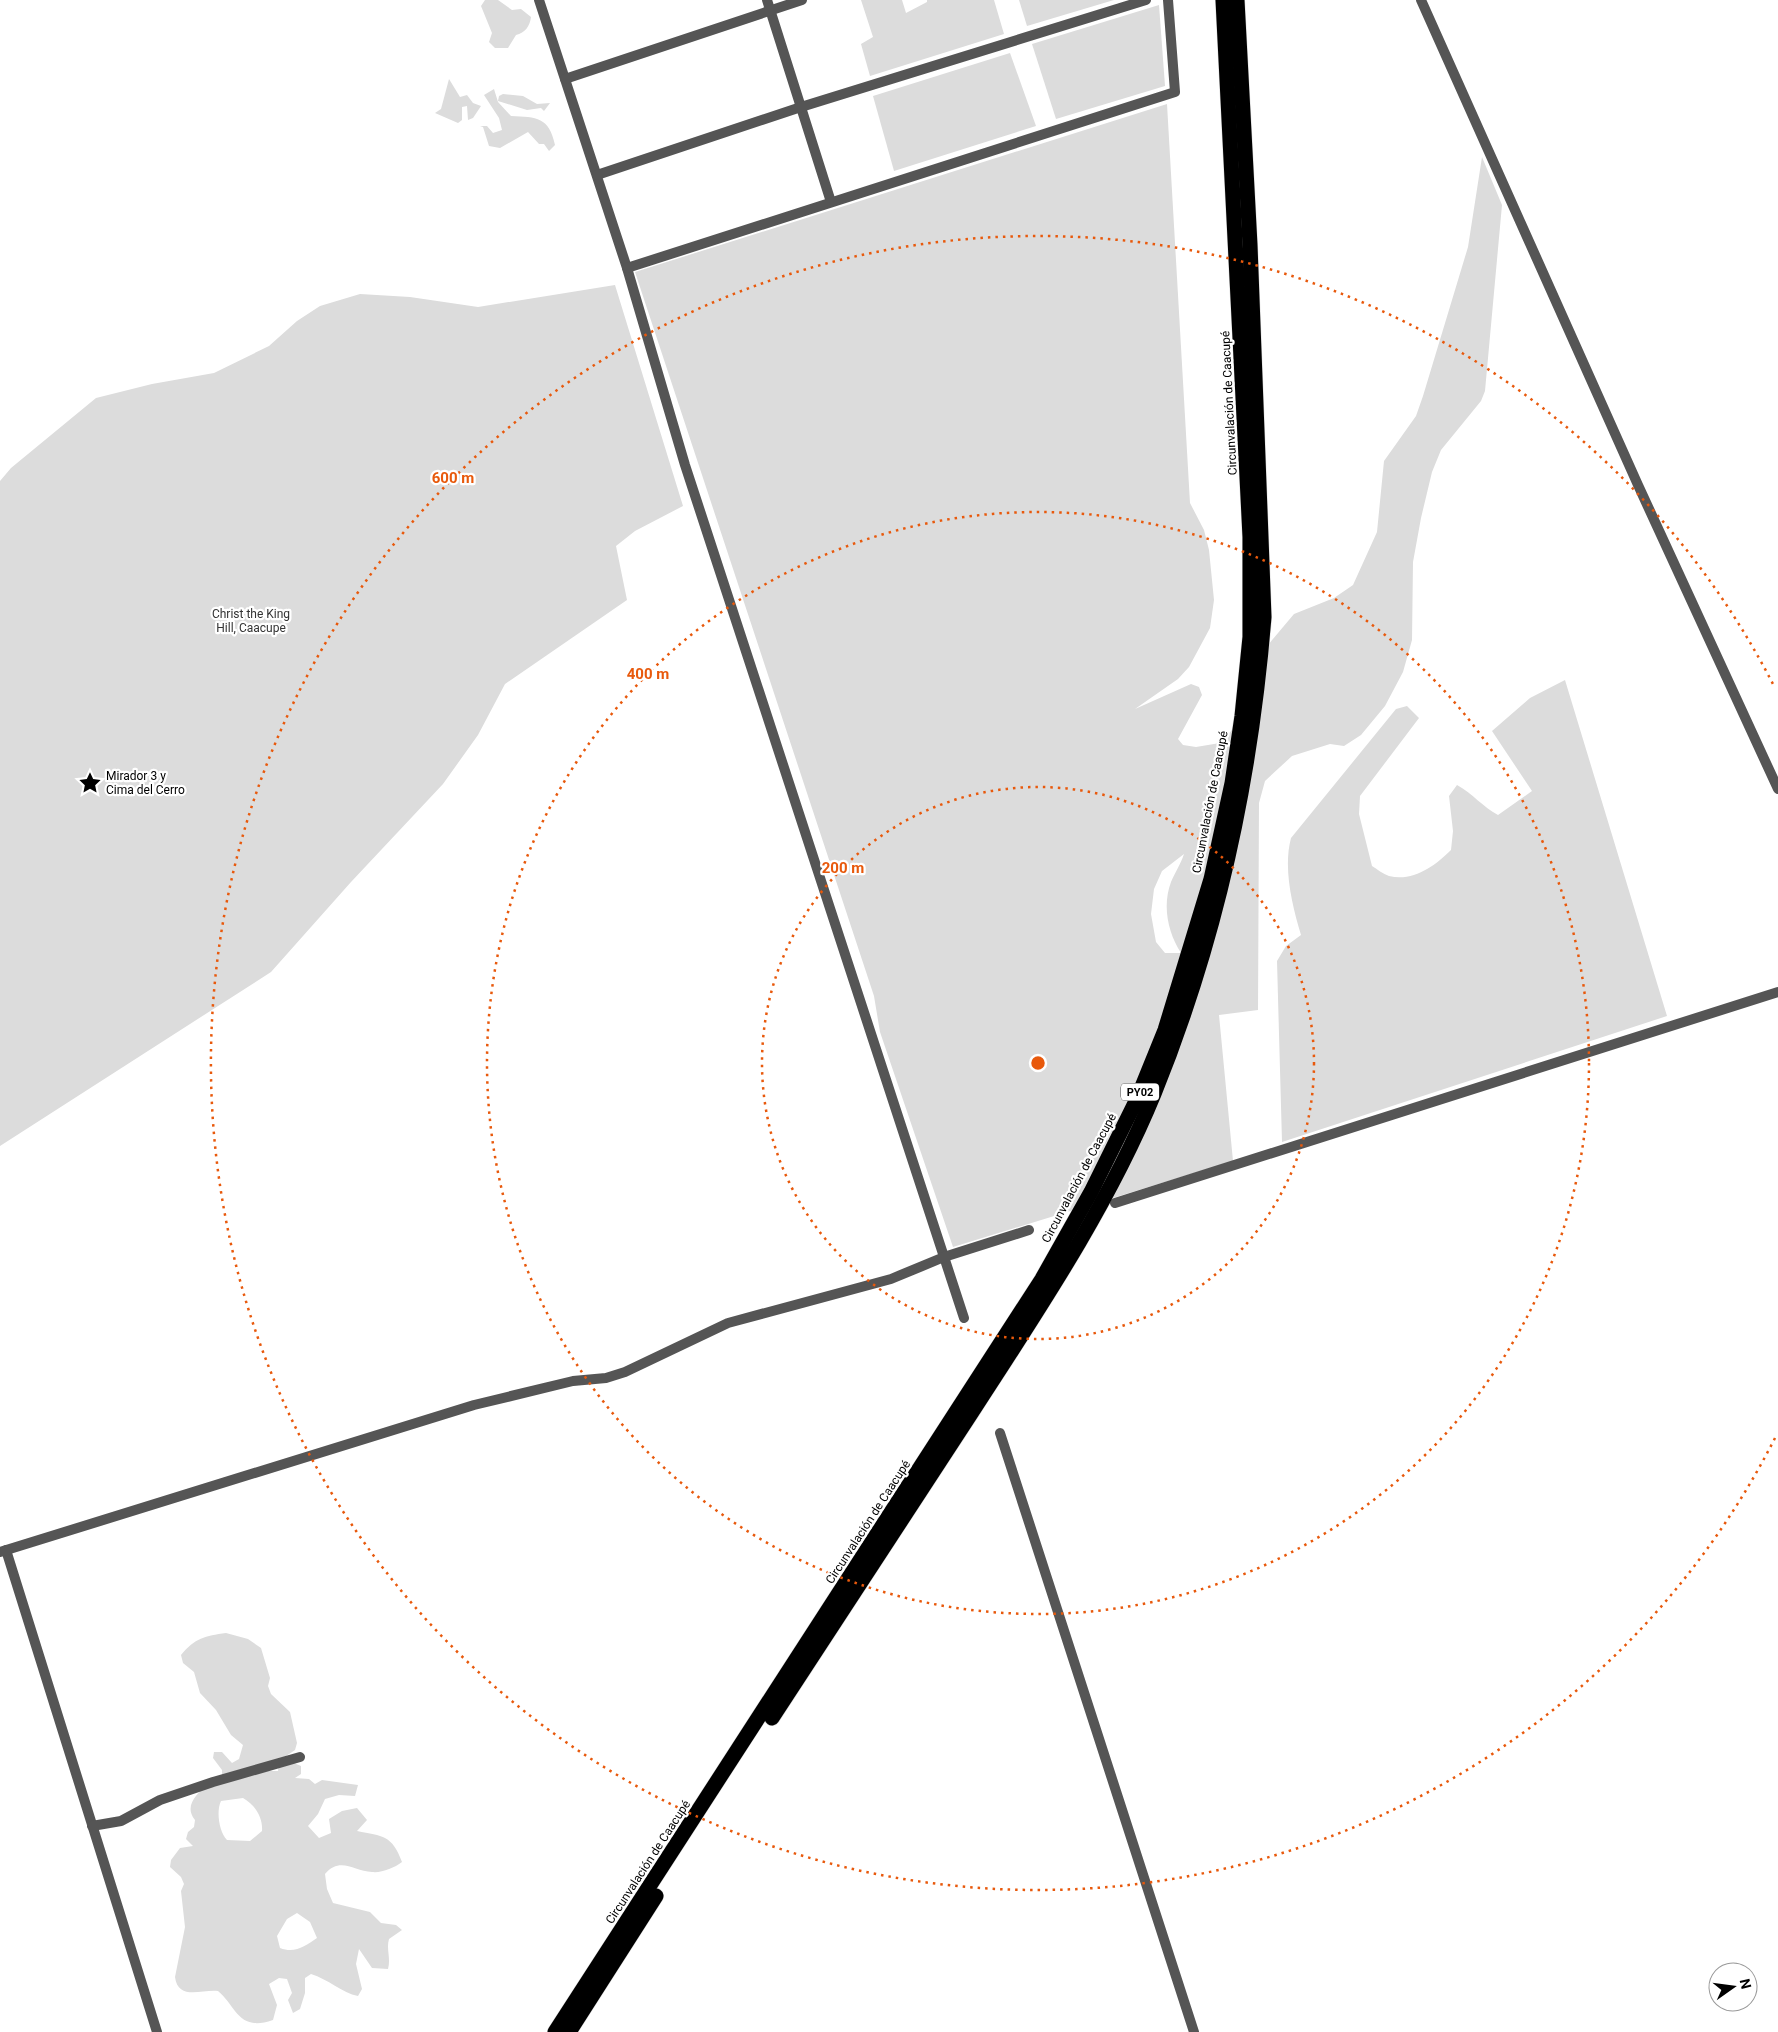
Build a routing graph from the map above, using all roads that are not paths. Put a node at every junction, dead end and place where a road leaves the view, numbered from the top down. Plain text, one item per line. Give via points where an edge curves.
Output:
1 (539, 0) edge
2 (767, 0) edge
3 (802, 0) edge
4 (1146, 0) edge
5 (1168, 0) edge
6 (1223, 0) edge
7 (1237, 0) edge
8 (1421, 0) edge
9 (771, 11) junction
10 (565, 79) junction
11 (801, 107) junction
12 (597, 175) junction
13 (831, 202) junction
14 (627, 268) junction
15 (1774, 770) edge
16 (1778, 789) edge
17 (1778, 992) edge
18 (1115, 1203) dead end
19 (1030, 1230) dead end
20 (944, 1257) junction
21 (964, 1318) dead end
22 (1000, 1433) dead end
23 (3, 1551) edge
24 (300, 1757) dead end
25 (92, 1826) junction
26 (157, 2032) edge
27 (555, 2032) edge
28 (569, 2032) edge
29 (1194, 2032) edge

1 - 10 street
2 - 9 street
3 - 9 street
4 - 11 street
5 - 13 street via 1175,92
6 - 27 highway, Circunvalación de Caacupé / PY02 via 1250,537 1250,637 1232,783 1222,834 1212,879 1168,1021 1091,1192 1042,1279
7 - 28 highway, Circunvalación de Caacupé / PY02 via 1264,616 1259,675 1236,828 1198,973 1153,1095 1082,1237
8 - 15 street via 1638,485
9 - 10 street
9 - 11 street
10 - 12 street
11 - 12 street
11 - 13 street
12 - 14 street
13 - 14 street
14 - 20 street via 685,465
15 - 16 street
17 - 18 street
19 - 20 street
20 - 21 street
20 - 23 street via 891,1278 728,1323 606,1378 573,1381 474,1405
22 - 29 street
23 - 25 street
24 - 25 street via 160,1800 121,1821
25 - 26 street

